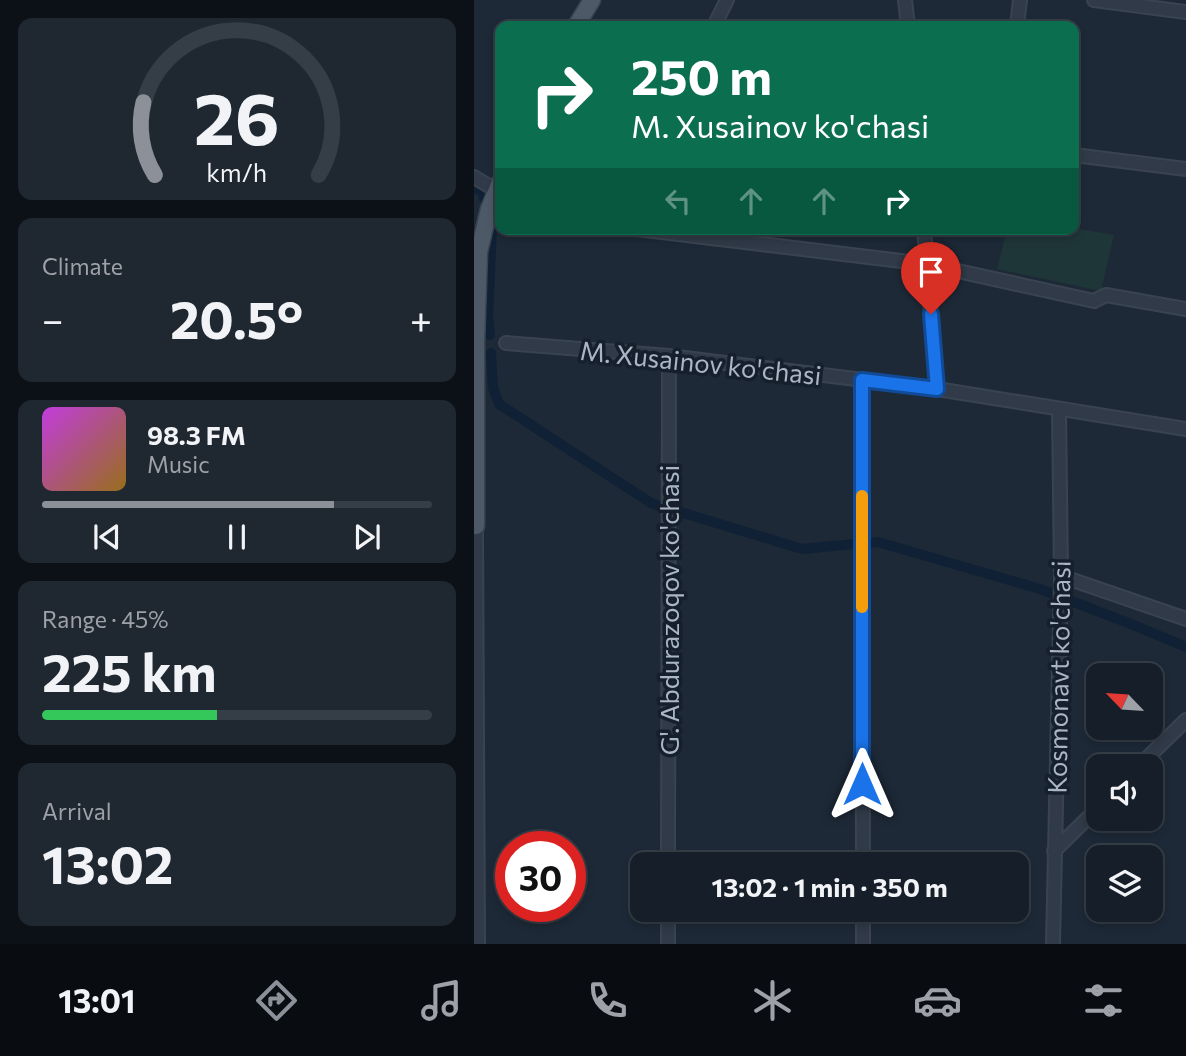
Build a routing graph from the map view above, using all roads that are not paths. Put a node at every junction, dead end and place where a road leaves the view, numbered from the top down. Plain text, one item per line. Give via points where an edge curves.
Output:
1 (592, 0) edge
2 (727, 0) edge
3 (905, 0) edge
4 (1020, 0) edge
5 (1094, 0) edge
6 (1186, 12) edge
7 (579, 21) edge
8 (716, 21) edge
9 (907, 21) edge
10 (1018, 21) edge
11 (1079, 156) edge
12 (1186, 170) edge
13 (474, 177) edge
14 (495, 185) edge
15 (495, 210) edge
16 (687, 235) edge
17 (924, 235) edge
18 (926, 264) junction
19 (1186, 309) edge
20 (506, 343) dead end
21 (669, 356) junction
22 (862, 380) junction
23 (937, 389) junction
24 (1059, 410) junction
25 (1186, 429) edge
26 (475, 526) edge
27 (1061, 577) junction
28 (1186, 619) edge
29 (1186, 720) edge
30 (1151, 754) edge
31 (1086, 820) edge
32 (1054, 851) junction
33 (668, 852) edge
34 (862, 852) edge
35 (668, 922) edge
36 (863, 922) edge
37 (478, 944) edge
38 (668, 944) edge
39 (863, 944) edge
40 (1053, 944) edge

1 - 7 main road
2 - 8 street
3 - 9 street
4 - 10 street
5 - 6 street
11 - 12 street
13 - 14 street
15 - 26 main road via 479,252
16 - 18 street
17 - 18 street
18 - 19 street via 1094,301 1106,295
18 - 23 street
20 - 21 street, M. Xusainov ko'chasi
21 - 22 street, M. Xusainov ko'chasi
21 - 33 street, G'. Abdurazoqov ko'chasi
22 - 23 street, M. Xusainov ko'chasi
22 - 34 street
23 - 24 street, M. Xusainov ko'chasi
24 - 25 street, M. Xusainov ko'chasi
24 - 27 street, Kosmonavt ko'chasi
26 - 37 street
27 - 28 street
27 - 32 street, Kosmonavt ko'chasi
29 - 30 street
31 - 32 street
32 - 40 street, Kosmonavt ko'chasi
35 - 38 street
36 - 39 street

